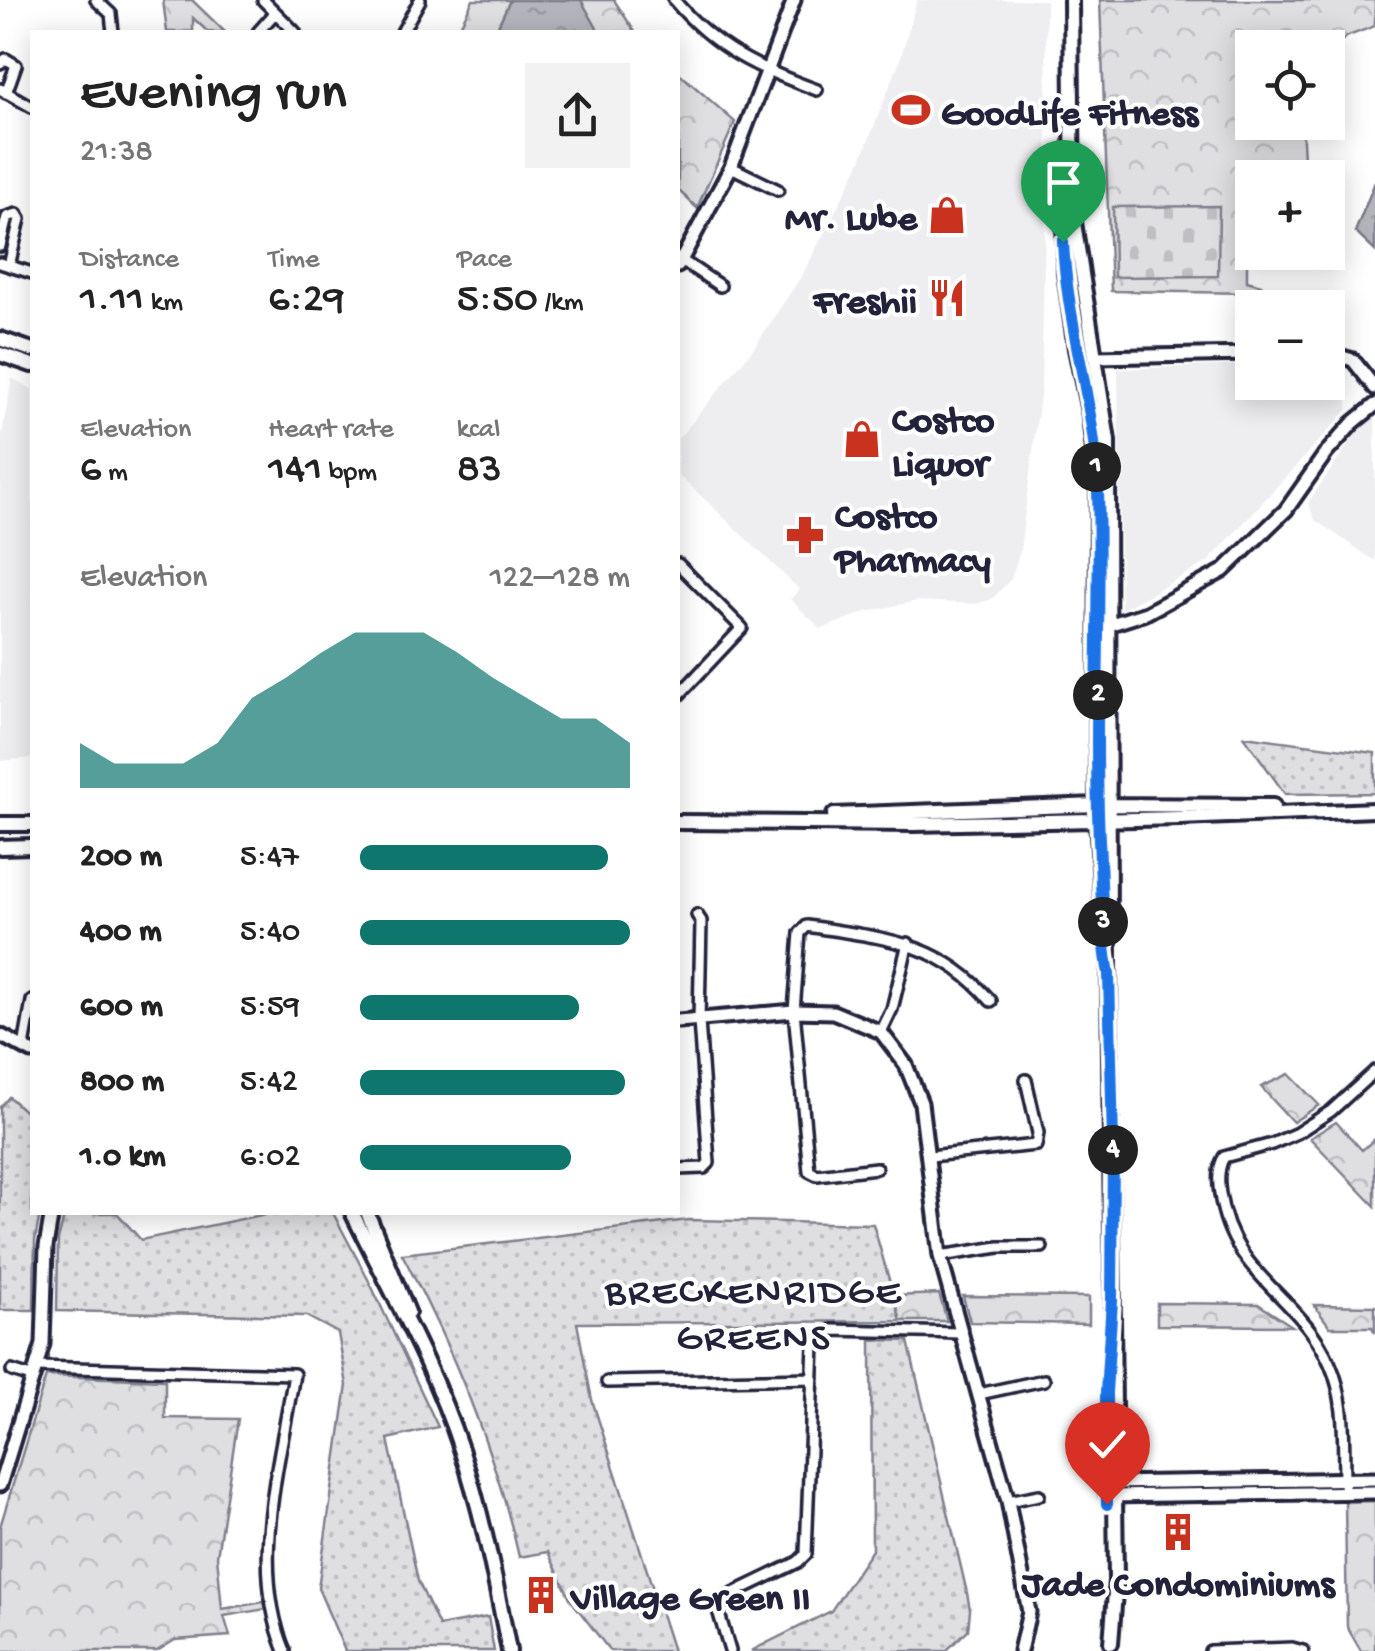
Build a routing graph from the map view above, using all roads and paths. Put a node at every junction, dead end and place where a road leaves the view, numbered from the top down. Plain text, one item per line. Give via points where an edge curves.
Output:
1 (96, 0) edge
2 (263, 0) edge
3 (420, 0) edge
4 (674, 0) edge
5 (794, 0) edge
6 (1063, 0) edge
7 (1071, 0) edge
8 (275, 13) junction
9 (113, 30) edge
10 (260, 30) edge
11 (293, 30) edge
12 (403, 30) edge
13 (0, 63) edge
14 (766, 72) junction
15 (817, 90) dead end
16 (3, 91) edge
17 (30, 106) edge
18 (731, 167) junction
19 (778, 190) dead end
20 (1063, 242) junction
21 (0, 246) edge
22 (680, 260) edge
23 (680, 263) edge
24 (5, 265) edge
25 (30, 272) edge
26 (720, 286) dead end
27 (0, 339) edge
28 (30, 349) edge
29 (0, 354) edge
30 (1235, 354) edge
31 (1094, 357) junction
32 (1345, 358) edge
33 (30, 364) edge
34 (1375, 388) edge
35 (1375, 405) edge
36 (680, 566) edge
37 (1104, 627) junction
38 (680, 694) edge
39 (1356, 810) junction
40 (1375, 810) edge
41 (1105, 812) junction
42 (680, 822) edge
43 (0, 824) edge
44 (30, 824) edge
45 (30, 846) edge
46 (0, 847) edge
47 (698, 915) dead end
48 (908, 943) junction
49 (991, 1001) dead end
50 (794, 1011) junction
51 (680, 1021) edge
52 (699, 1021) junction
53 (881, 1032) junction
54 (0, 1036) edge
55 (28, 1049) edge
56 (1375, 1071) edge
57 (1026, 1080) dead end
58 (930, 1156) junction
59 (876, 1168) dead end
60 (680, 1170) edge
61 (51, 1215) edge
62 (353, 1215) edge
63 (368, 1215) edge
64 (1234, 1242) junction
65 (1042, 1247) dead end
66 (1221, 1249) dead end
67 (940, 1256) junction
68 (960, 1332) junction
69 (417, 1343) junction
70 (12, 1371) dead end
71 (36, 1372) junction
72 (812, 1378) junction
73 (1044, 1380) dead end
74 (607, 1382) dead end
75 (980, 1394) junction
76 (1375, 1478) edge
77 (0, 1485) edge
78 (1344, 1486) junction
79 (1111, 1489) junction
80 (1375, 1492) edge
81 (1040, 1494) dead end
82 (1008, 1501) junction
83 (1111, 1647) edge
84 (1302, 1650) edge
85 (285, 1651) edge
86 (509, 1651) edge
87 (730, 1651) edge
88 (1020, 1651) edge
89 (1210, 1651) edge

1 - 9 street via 111,14
2 - 8 street
3 - 12 street
4 - 14 street via 735,55
5 - 14 street
6 - 20 main road
7 - 31 main road via 1073,216
8 - 10 street
8 - 11 street
13 - 16 street via 16,65
14 - 15 street
14 - 18 street
16 - 17 street
18 - 19 street
18 - 22 street
20 - 31 main road
20 - 37 main road via 1094,446
21 - 24 street via 7,217 17,214
23 - 26 street
24 - 25 street
27 - 28 main road
29 - 33 main road
30 - 31 street
31 - 37 main road via 1108,441
32 - 34 street
35 - 37 street via 1326,453 1286,510 1223,571 1170,602
36 - 38 street via 742,628
37 - 41 main road
39 - 40 main road
39 - 41 main road
39 - 41 main road via 1246,805
41 - 42 main road via 930,809
41 - 79 main road
43 - 44 main road
45 - 46 main road
47 - 52 street
48 - 49 street via 969,975
48 - 50 street via 808,926 800,933
48 - 53 street
50 - 52 street
50 - 53 street via 833,1012
50 - 59 street via 808,1171
51 - 52 street
52 - 60 street via 709,1163
53 - 58 street via 906,1065
54 - 55 street
56 - 64 street via 1306,1127 1224,1157 1219,1189
57 - 58 street via 1036,1145
58 - 67 street
61 - 71 street
62 - 69 main road
63 - 69 main road
64 - 66 street
64 - 78 street via 1316,1336 1330,1364 1342,1402
65 - 67 street
67 - 68 street
68 - 72 street via 822,1332 814,1344
68 - 75 street
69 - 86 main road via 461,1448
70 - 71 street
71 - 77 street
71 - 85 street via 294,1374 268,1561 271,1604
72 - 74 street
72 - 87 street via 806,1554 719,1600
73 - 75 street
75 - 82 street
76 - 78 street
78 - 79 street
78 - 80 street
79 - 83 main road
81 - 82 street
82 - 88 street via 1029,1612
84 - 89 street

